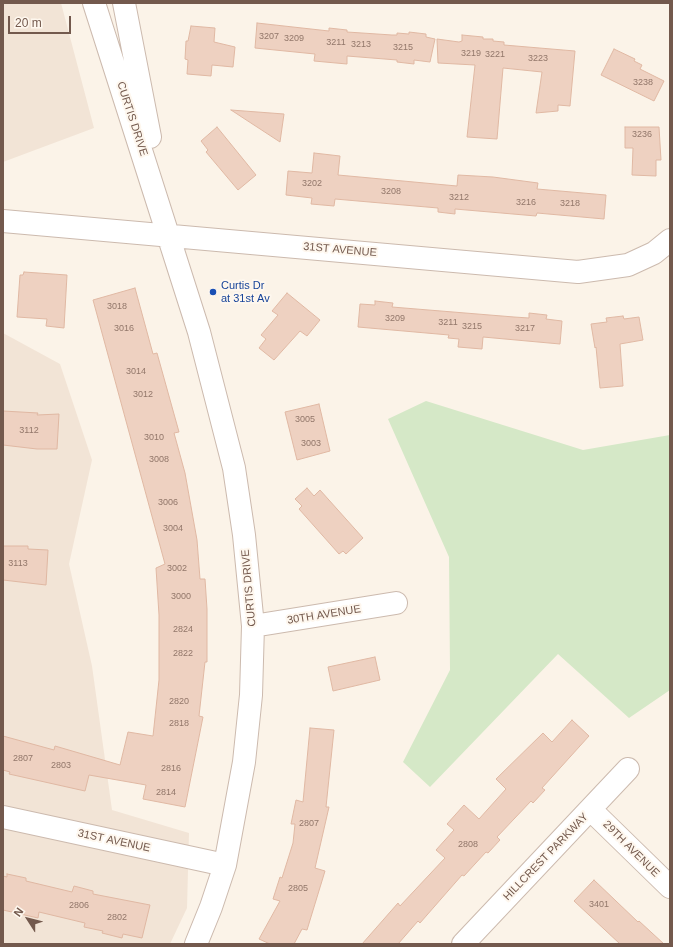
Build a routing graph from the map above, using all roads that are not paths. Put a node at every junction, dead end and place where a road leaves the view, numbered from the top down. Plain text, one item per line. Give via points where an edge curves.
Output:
1 (94, 3) edge
2 (124, 3) edge
3 (3, 221) edge
4 (170, 234) junction
5 (670, 240) edge
6 (396, 603) dead end
7 (253, 626) junction
8 (628, 769) dead end
9 (591, 810) junction
10 (3, 817) edge
11 (225, 865) junction
12 (670, 887) edge
13 (196, 944) edge
14 (463, 944) edge

1 - 4 street, CURTIS DRIVE
2 - 4 street, CURTIS DRIVE
3 - 4 street, 31ST AVENUE
4 - 5 street, 31ST AVENUE via 578,272 628,266 654,254
4 - 7 street, CURTIS DRIVE via 199,332 234,468
6 - 7 street, 30TH AVENUE
7 - 11 street, CURTIS DRIVE via 251,695 244,762
8 - 9 street, HILLCREST PARKWAY
9 - 12 street, 29TH AVENUE
9 - 14 street, HILLCREST PARKWAY
10 - 11 street, 31ST AVENUE
11 - 13 street, CURTIS DRIVE

